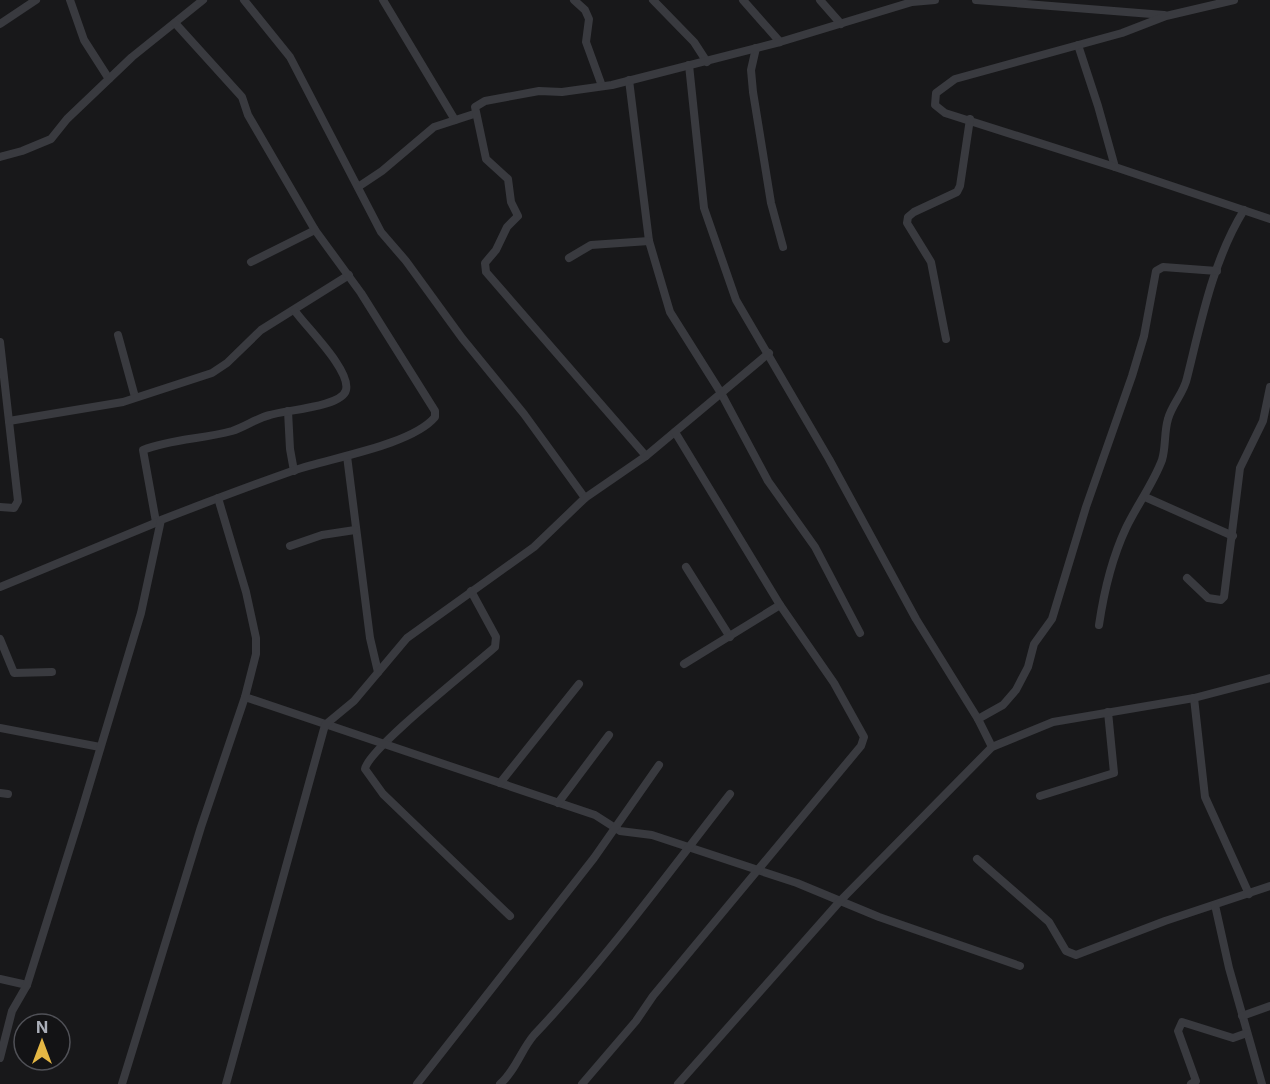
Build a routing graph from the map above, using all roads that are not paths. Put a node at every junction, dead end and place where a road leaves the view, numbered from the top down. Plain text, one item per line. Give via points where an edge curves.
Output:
1 (36, 0) edge
2 (70, 0) edge
3 (203, 0) edge
4 (244, 0) edge
5 (383, 0) edge
6 (574, 0) edge
7 (653, 0) edge
8 (743, 0) edge
9 (819, 0) edge
10 (935, 0) edge
11 (976, 0) edge
12 (1234, 0) edge
13 (911, 1) edge
14 (1214, 2) edge
15 (1166, 16) junction
16 (175, 23) junction
17 (0, 24) edge
18 (841, 24) junction
19 (780, 42) junction
20 (1078, 45) junction
21 (756, 48) junction
22 (707, 62) junction
23 (689, 65) junction
24 (109, 80) junction
25 (629, 80) junction
26 (602, 86) junction
27 (474, 114) junction
28 (970, 119) junction
29 (455, 120) junction
30 (0, 157) edge
31 (1115, 167) junction
32 (358, 187) junction
33 (1244, 210) junction
34 (1270, 219) edge
35 (315, 230) junction
36 (649, 240) junction
37 (783, 247) dead end
38 (569, 258) dead end
39 (251, 262) dead end
40 (1217, 271) junction
41 (349, 275) junction
42 (295, 310) junction
43 (118, 335) dead end
44 (946, 339) dead end
45 (0, 342) edge
46 (769, 353) junction
47 (1270, 387) edge
48 (721, 393) junction
49 (135, 397) junction
50 (288, 411) junction
51 (9, 421) junction
52 (675, 432) junction
53 (347, 456) junction
54 (646, 456) junction
55 (294, 471) junction
56 (1145, 497) junction
57 (218, 498) junction
58 (585, 498) junction
59 (0, 507) edge
60 (158, 521) junction
61 (355, 530) junction
62 (1233, 536) junction
63 (290, 546) dead end
64 (686, 567) dead end
65 (1187, 578) dead end
66 (0, 587) edge
67 (471, 591) junction
68 (780, 605) junction
69 (1099, 625) dead end
70 (860, 633) dead end
71 (730, 637) junction
72 (0, 639) edge
73 (684, 664) dead end
74 (52, 672) dead end
75 (378, 672) junction
76 (1270, 678) edge
77 (579, 684) dead end
78 (245, 697) junction
79 (1194, 698) junction
80 (1108, 712) junction
81 (978, 719) junction
82 (325, 725) junction
83 (0, 728) edge
84 (609, 735) dead end
85 (384, 743) junction
86 (100, 747) junction
87 (992, 747) junction
88 (659, 765) dead end
89 (500, 783) junction
90 (730, 794) dead end
91 (1041, 796) dead end
92 (558, 803) junction
93 (614, 826) junction
94 (688, 847) junction
95 (977, 859) dead end
96 (757, 870) junction
97 (1270, 886) edge
98 (1249, 894) junction
99 (841, 900) junction
100 (1215, 905) junction
101 (510, 916) dead end
102 (1020, 966) dead end
103 (0, 979) edge
104 (27, 985) junction
105 (1270, 1006) edge
106 (1242, 1016) junction
107 (1246, 1033) junction
108 (2, 1041) edge
109 (0, 1058) edge
110 (1194, 1083) edge
111 (122, 1084) edge
112 (226, 1084) edge
113 (417, 1084) edge
114 (500, 1084) edge
115 (582, 1084) edge
116 (678, 1084) edge
117 (1262, 1084) edge

1 - 17 street
2 - 24 street via 84,40
3 - 16 street
4 - 32 street via 290,57
5 - 29 street
6 - 26 street via 589,19 586,42
7 - 22 street via 694,42
8 - 19 street
9 - 18 street
10 - 13 street
11 - 15 street
12 - 14 street
13 - 18 street
14 - 15 street
15 - 20 street
16 - 24 street
16 - 35 street via 242,97 248,115
18 - 19 street
19 - 21 street
20 - 28 street via 955,79 936,93 935,105 939,110
20 - 31 street
21 - 22 street
21 - 37 street via 751,70 753,92 771,203
22 - 23 street
23 - 25 street
23 - 46 street via 704,208 736,300
24 - 30 street via 51,139
25 - 26 street
25 - 36 street
26 - 27 street via 539,91 485,101 474,107
27 - 29 street
27 - 54 street via 486,159 508,179 511,202 518,216 486,263 486,272
28 - 31 street
28 - 44 street via 957,192 914,212 907,224 931,262
29 - 32 street via 434,127
31 - 33 street
32 - 58 street via 381,232
33 - 34 street
33 - 40 street via 1231,231
35 - 39 street
35 - 41 street
36 - 38 street via 591,244
36 - 48 street via 670,312
40 - 56 street via 1187,380 1168,420 1162,458
40 - 81 street via 1163,267 1156,271 1144,336 1052,619 1034,644 1016,690 1003,705
41 - 42 street
41 - 53 street via 435,411 435,417 407,436
42 - 49 street via 261,330 212,373
42 - 50 street via 329,351 346,389 336,400
43 - 49 street
45 - 51 street
46 - 48 street
46 - 81 street via 916,620
47 - 62 street via 1263,422 1240,468
48 - 52 street
48 - 70 street via 768,481 815,546
49 - 51 street
50 - 55 street
50 - 60 street via 234,430 143,450
51 - 59 street via 18,501 14,508
52 - 54 street
52 - 68 street
53 - 55 street
53 - 61 street
54 - 58 street
55 - 57 street
56 - 62 street
56 - 69 street via 1126,527 1111,564
57 - 60 street
57 - 78 street via 256,638
58 - 67 street via 534,547
60 - 66 street
60 - 86 street via 141,613
61 - 63 street via 322,535
61 - 75 street
62 - 65 street via 1221,600 1208,598
64 - 71 street
67 - 75 street via 407,638
67 - 85 street via 496,637 495,647
68 - 71 street
68 - 96 street via 834,683 864,737 861,746
71 - 73 street
72 - 74 street via 14,673
75 - 82 street via 354,701
76 - 79 street
77 - 89 street
78 - 82 street
78 - 111 street
79 - 80 street
79 - 98 street via 1205,797
80 - 87 street via 1053,722
80 - 91 street via 1114,773
81 - 87 street
82 - 85 street
82 - 112 street
83 - 86 street
84 - 92 street
85 - 89 street
85 - 101 street via 366,764 368,776
86 - 104 street
87 - 99 street
88 - 93 street
89 - 92 street
90 - 94 street
92 - 93 street
93 - 94 street via 620,831 652,835
93 - 113 street via 582,873
94 - 96 street
94 - 114 street via 587,977 532,1037
95 - 100 street via 1049,922 1066,951 1076,955
96 - 99 street
96 - 115 street
97 - 98 street
98 - 100 street
99 - 102 street
99 - 116 street
100 - 106 street
103 - 104 street
104 - 108 street via 12,1011
105 - 106 street
106 - 107 street
107 - 110 street via 1233,1038 1182,1022 1178,1031
107 - 117 street
108 - 109 street

